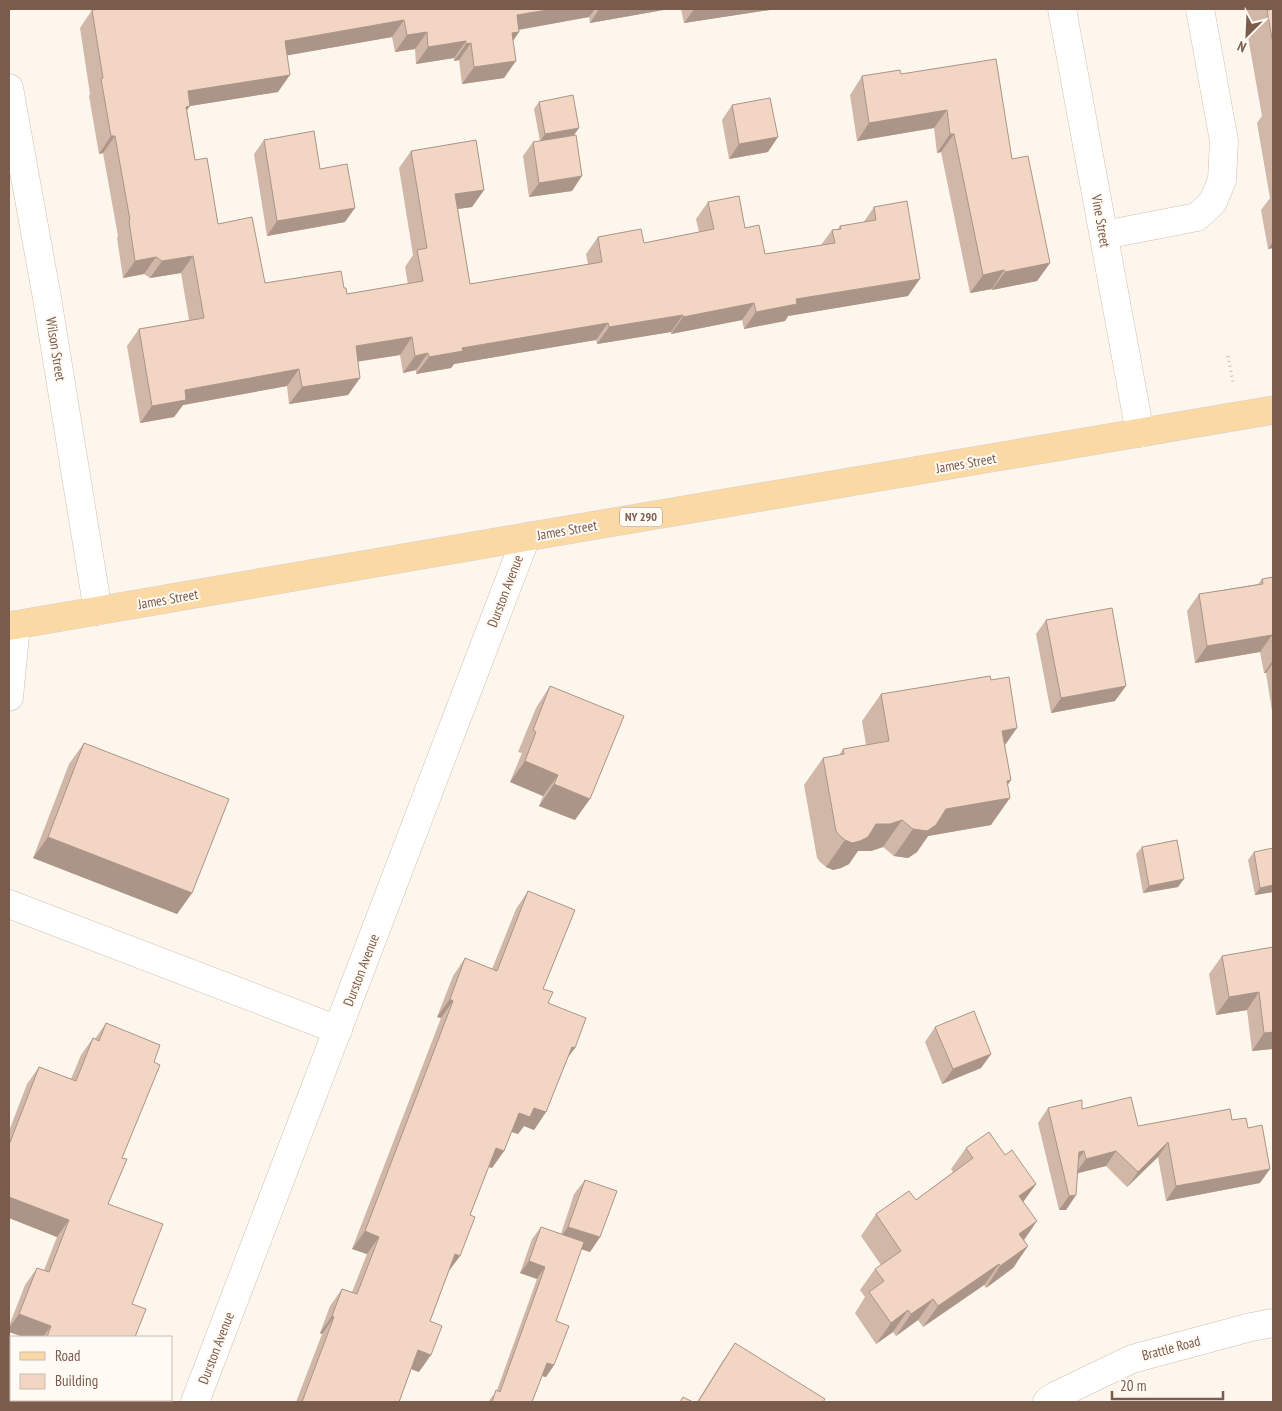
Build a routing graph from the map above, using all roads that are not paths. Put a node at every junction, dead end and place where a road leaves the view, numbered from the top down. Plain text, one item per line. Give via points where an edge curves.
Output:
1 (1062, 9) edge
2 (1200, 9) edge
3 (9, 88) edge
4 (1104, 235) junction
5 (1273, 410) edge
6 (1140, 433) junction
7 (526, 537) junction
8 (98, 611) junction
9 (13, 626) edge
10 (9, 697) edge
11 (9, 904) edge
12 (338, 1030) junction
13 (1273, 1323) edge
14 (195, 1402) edge
15 (1047, 1402) edge

1 - 4 street, Vine Street
2 - 4 street via 1224,141 1222,180 1213,202 1197,217
3 - 8 street, Wilson Street
4 - 6 street, Vine Street
5 - 6 main road, James Street / NY 290
6 - 7 main road, James Street / NY 290
7 - 8 main road, James Street / NY 290
7 - 12 street, Durston Avenue
8 - 9 main road, James Street / NY 290
9 - 10 street
11 - 12 street
12 - 14 street, Durston Avenue
13 - 15 street, Brattle Road via 1132,1359

